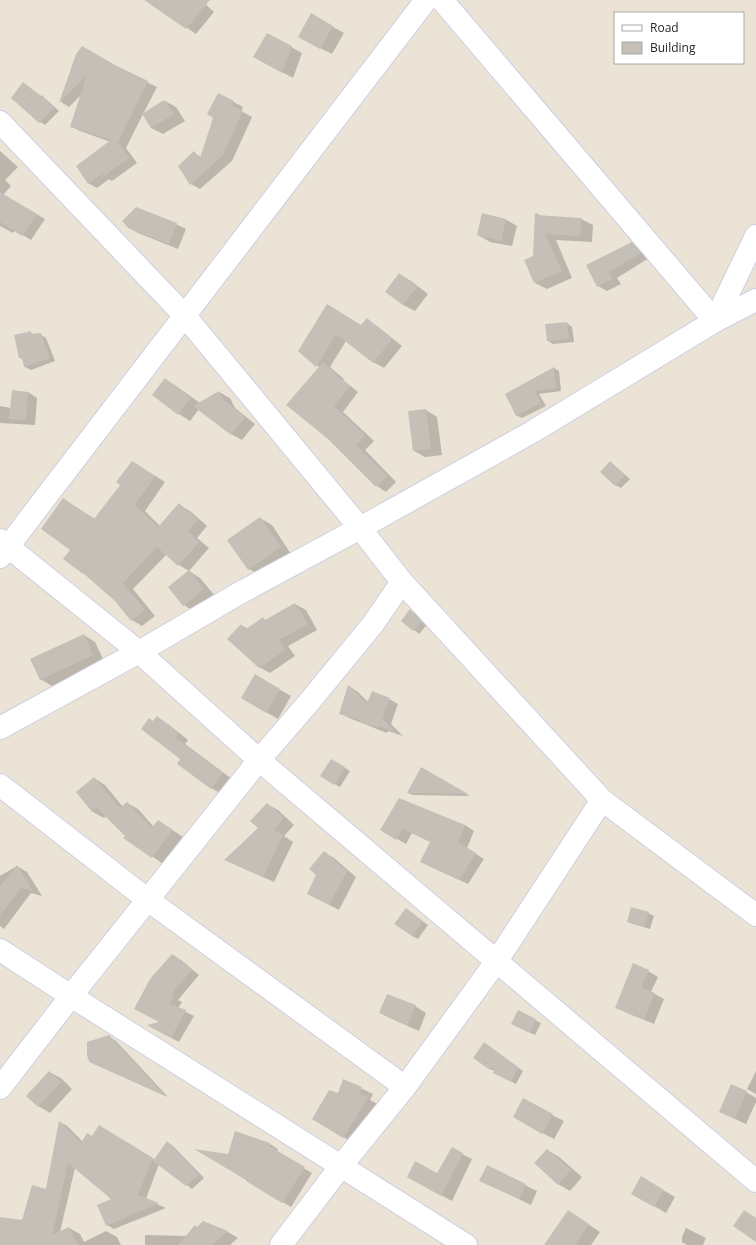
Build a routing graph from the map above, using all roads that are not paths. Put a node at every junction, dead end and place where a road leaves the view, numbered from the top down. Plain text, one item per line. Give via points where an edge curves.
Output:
1 (426, 0) edge
2 (442, 0) edge
3 (0, 122) edge
4 (756, 236) edge
5 (756, 300) edge
6 (185, 316) junction
7 (715, 321) junction
8 (360, 528) junction
9 (3, 548) edge
10 (402, 582) junction
11 (139, 652) junction
12 (0, 728) edge
13 (259, 760) junction
14 (0, 785) edge
15 (602, 800) junction
16 (148, 900) junction
17 (756, 915) edge
18 (0, 950) edge
19 (496, 962) junction
20 (71, 996) junction
21 (405, 1087) junction
22 (0, 1088) edge
23 (341, 1166) junction
24 (756, 1181) edge
25 (281, 1245) edge
26 (466, 1245) edge

1 - 6 street
2 - 7 street
3 - 6 street
4 - 7 street
5 - 7 street
6 - 8 street
6 - 9 street
7 - 8 street via 532,432
8 - 10 street
8 - 11 street via 238,594
9 - 11 street
10 - 13 street via 373,624
10 - 15 street
11 - 12 street
11 - 13 street
13 - 16 street
13 - 19 street
14 - 16 street
15 - 17 street
15 - 19 street
16 - 20 street
16 - 21 street
18 - 20 street
19 - 21 street
19 - 24 street
20 - 22 street
20 - 23 street
21 - 23 street
23 - 25 street
23 - 26 street

